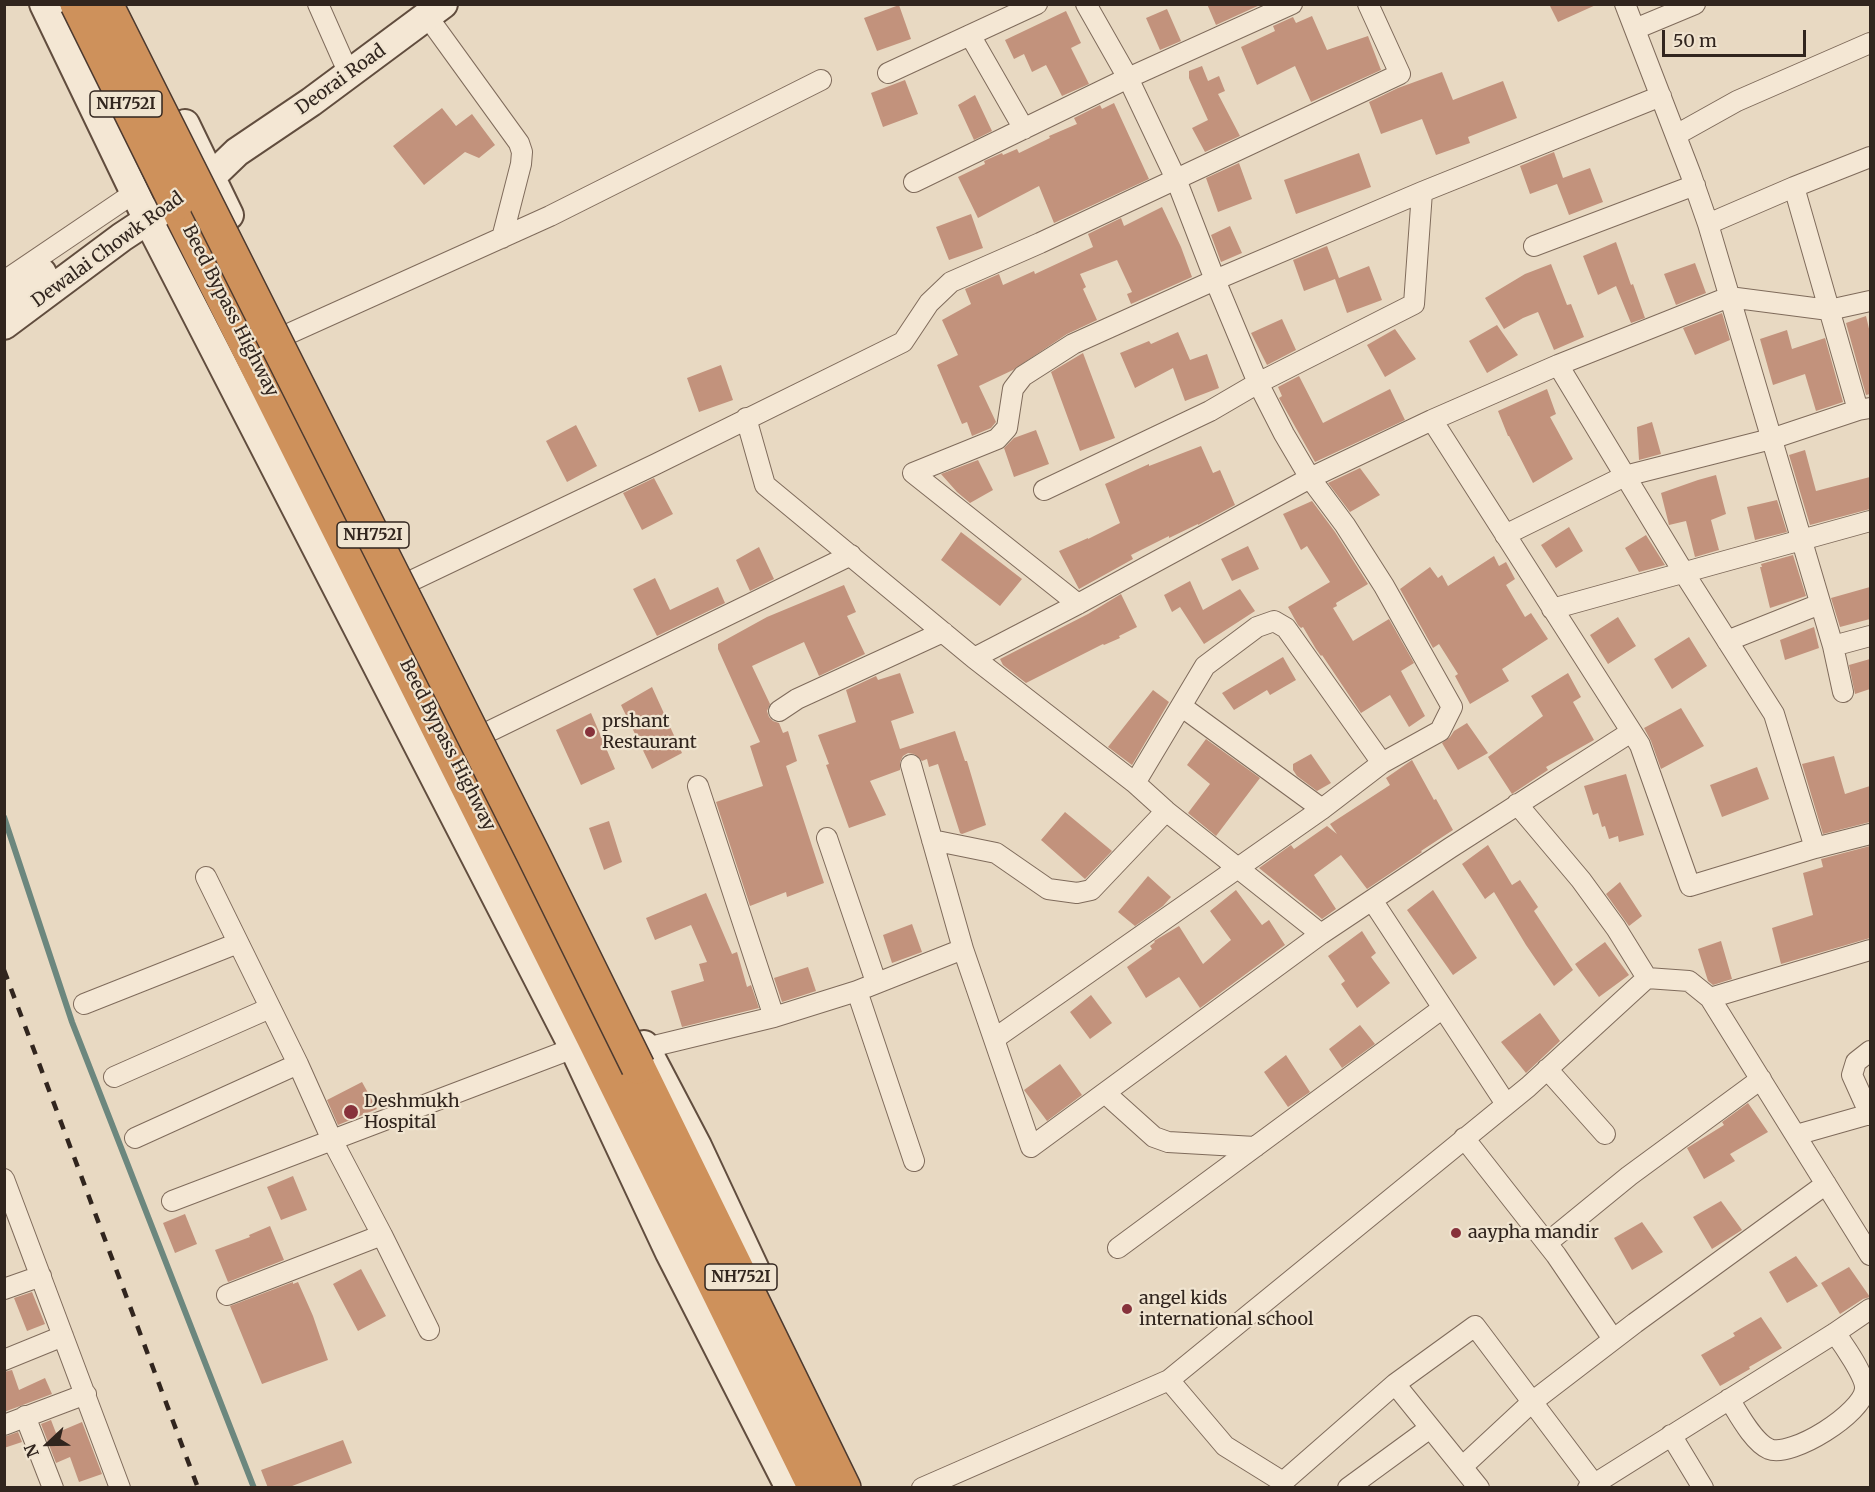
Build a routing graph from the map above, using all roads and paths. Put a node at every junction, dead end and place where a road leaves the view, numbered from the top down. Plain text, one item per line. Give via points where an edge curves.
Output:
1 (44, 4) edge
2 (76, 4) edge
3 (106, 4) edge
4 (124, 4) edge
5 (318, 4) edge
6 (1037, 4) edge
7 (1086, 4) edge
8 (1292, 4) edge
9 (1368, 4) edge
10 (1626, 4) edge
11 (1695, 4) edge
12 (435, 10) edge
13 (1635, 29) junction
14 (970, 35) junction
15 (1870, 43) edge
16 (888, 73) dead end
17 (349, 74) junction
18 (1128, 78) junction
19 (821, 80) dead end
20 (1661, 96) junction
21 (1024, 129) junction
22 (1676, 135) junction
23 (1870, 157) edge
24 (206, 167) junction
25 (1176, 179) junction
26 (914, 182) dead end
27 (1695, 185) junction
28 (1794, 187) junction
29 (1422, 192) junction
30 (140, 205) junction
31 (1708, 225) junction
32 (509, 235) junction
33 (1534, 246) dead end
34 (1215, 280) junction
35 (4, 281) edge
36 (1729, 297) junction
37 (4, 300) edge
38 (1870, 301) edge
39 (1829, 310) junction
40 (4, 325) edge
41 (286, 335) junction
42 (1558, 365) junction
43 (1258, 384) junction
44 (1864, 409) edge
45 (747, 418) junction
46 (1432, 420) junction
47 (1771, 439) junction
48 (1625, 476) junction
49 (1310, 478) junction
50 (1044, 489) dead end
51 (1870, 521) edge
52 (1505, 536) junction
53 (1800, 540) junction
54 (851, 555) junction
55 (1684, 573) junction
56 (411, 581) junction
57 (1078, 604) junction
58 (1820, 604) junction
59 (1552, 609) junction
60 (943, 632) junction
61 (1870, 636) edge
62 (1727, 641) junction
63 (1833, 646) junction
64 (974, 658) junction
65 (1843, 692) dead end
66 (1181, 706) junction
67 (779, 711) dead end
68 (1632, 732) junction
69 (486, 733) junction
70 (1382, 763) junction
71 (911, 765) dead end
72 (1135, 783) junction
73 (698, 786) dead end
74 (1517, 804) junction
75 (1322, 809) junction
76 (1166, 811) junction
77 (1870, 834) edge
78 (826, 838) dead end
79 (932, 840) junction
80 (1815, 848) junction
81 (1239, 868) junction
82 (206, 877) dead end
83 (1372, 900) junction
84 (1322, 934) junction
85 (238, 943) junction
86 (963, 949) junction
87 (1870, 950) edge
88 (1647, 978) junction
89 (876, 982) junction
90 (857, 991) junction
91 (1710, 998) junction
92 (84, 1004) dead end
93 (270, 1008) junction
94 (1443, 1008) junction
95 (774, 1017) junction
96 (994, 1039) junction
97 (574, 1048) junction
98 (1870, 1052) edge
99 (298, 1064) junction
100 (632, 1064) junction
101 (1547, 1069) junction
102 (114, 1077) dead end
103 (1761, 1079) junction
104 (1105, 1093) junction
105 (1506, 1104) junction
106 (1870, 1114) edge
107 (1605, 1134) dead end
108 (1796, 1135) junction
109 (135, 1138) dead end
110 (1464, 1138) junction
111 (332, 1140) junction
112 (1255, 1147) junction
113 (914, 1161) dead end
114 (4, 1179) edge
115 (1826, 1184) junction
116 (172, 1201) dead end
117 (10, 1211) edge
118 (382, 1235) junction
119 (1547, 1244) junction
120 (1118, 1248) dead end
121 (1869, 1248) edge
122 (41, 1276) junction
123 (4, 1289) edge
124 (227, 1295) dead end
125 (1870, 1309) edge
126 (749, 1329) junction
127 (429, 1330) dead end
128 (1835, 1333) junction
129 (63, 1336) junction
130 (1613, 1339) junction
131 (4, 1359) edge
132 (1169, 1380) junction
133 (1395, 1384) junction
134 (86, 1394) junction
135 (1729, 1399) junction
136 (1532, 1402) junction
137 (25, 1416) junction
138 (4, 1425) edge
139 (1430, 1428) junction
140 (1671, 1435) junction
141 (1470, 1481) edge
142 (1591, 1486) edge
143 (53, 1488) edge
144 (120, 1488) edge
145 (790, 1488) edge
146 (815, 1488) edge
147 (844, 1488) edge
148 (860, 1488) edge
149 (922, 1488) edge
150 (1348, 1488) edge
151 (1703, 1488) edge

1 - 30 street
2 - 100 highway, Beed Bypass Highway / NH752I, bridge
3 - 100 highway, Beed Bypass Highway / NH752I, bridge via 532,852
4 - 24 street
5 - 17 street
6 - 14 street
7 - 18 street
8 - 18 street
9 - 25 street via 1400,74
10 - 13 street
11 - 13 street
12 - 17 street, Deorai Road
12 - 32 street via 522,152
13 - 20 street
14 - 16 street
14 - 21 street
15 - 22 street via 1737,101
17 - 24 street, Deorai Road via 237,152
18 - 21 street
18 - 25 street
19 - 32 street
20 - 22 street
20 - 29 street
21 - 26 street
22 - 27 street
23 - 28 street
24 - 30 street, Dewalai Chowk Road
24 - 41 street
25 - 34 street
25 - 45 street via 951,282 929,303 903,342
27 - 31 street
27 - 33 street
28 - 31 street
28 - 39 street
29 - 34 street
29 - 43 street via 1413,304
30 - 35 street
30 - 37 street, Dewalai Chowk Road
30 - 40 street, Dewalai Chowk Road
30 - 97 street
31 - 36 street
32 - 41 street
34 - 43 street
34 - 57 street via 1072,344 1018,382 1013,389 1007,428 997,439 913,473
36 - 39 street
36 - 42 street
36 - 47 street
38 - 39 street
39 - 44 street
41 - 56 street
42 - 46 street
42 - 48 street
43 - 49 street
43 - 50 street via 1210,411
44 - 47 street
45 - 54 street via 765,485
45 - 56 street
46 - 49 street
46 - 52 street
47 - 48 street
47 - 53 street
48 - 52 street
48 - 55 street
49 - 57 street
49 - 70 street via 1384,586 1452,707 1440,731
51 - 53 street
52 - 59 street
53 - 55 street
53 - 58 street
54 - 60 street
54 - 69 street
55 - 59 street
55 - 62 street
56 - 69 street
57 - 64 street
58 - 62 street
58 - 63 street
59 - 68 street
60 - 64 street
60 - 67 street
61 - 63 street
62 - 80 street via 1774,714
63 - 65 street
64 - 72 street
66 - 70 street via 1205,666 1257,627 1274,621 1286,628
66 - 72 street
66 - 75 street
68 - 74 street
68 - 80 street via 1690,886
69 - 100 street
70 - 75 street
71 - 79 street
72 - 76 street
73 - 95 street
74 - 83 street
74 - 88 street via 1581,880
75 - 81 street
76 - 79 street via 1091,890 1077,893 1048,889 996,853
76 - 81 street
77 - 80 street
78 - 89 street
79 - 86 street
81 - 84 street
81 - 96 street
82 - 85 street
83 - 84 street
83 - 94 street
84 - 104 street
85 - 92 street
85 - 93 street
86 - 89 street
86 - 96 street
87 - 91 street
88 - 91 street via 1689,981
88 - 101 street
89 - 90 street
90 - 95 street
90 - 113 street
91 - 103 street
93 - 99 street
93 - 102 street
94 - 105 street
94 - 112 street
95 - 100 street
96 - 104 street via 1031,1147
97 - 111 street
97 - 126 street via 670,1253
98 - 106 street via 1856,1062 1852,1075
99 - 109 street
99 - 111 street
100 - 126 highway, Beed Bypass Highway / NH752I
101 - 105 street
101 - 107 street
103 - 108 street
103 - 119 street via 1629,1176
104 - 112 street via 1154,1137 1168,1142
105 - 110 street
106 - 108 street
108 - 115 street
110 - 119 street
110 - 132 street
111 - 116 street
111 - 118 street
112 - 120 street
114 - 117 street
115 - 121 street
115 - 130 street
117 - 122 street
118 - 124 street
118 - 127 street
119 - 130 street
122 - 123 street
122 - 129 street
125 - 128 street
126 - 145 street
126 - 146 highway, Beed Bypass Highway / NH752I
126 - 147 highway, Beed Bypass Highway / NH752I
126 - 148 street
128 - 135 street
128 - 135 street via 1866,1387 1863,1400 1850,1414 1802,1444 1785,1450 1770,1449 1757,1440
129 - 131 street
129 - 134 street
130 - 136 street
132 - 133 street via 1225,1446 1283,1482
132 - 149 street
133 - 136 street via 1475,1326
133 - 139 street
134 - 137 street
134 - 144 street
135 - 140 street
136 - 141 street
136 - 142 street
137 - 138 street
137 - 143 street
139 - 141 street
139 - 150 street
140 - 142 street
140 - 151 street

